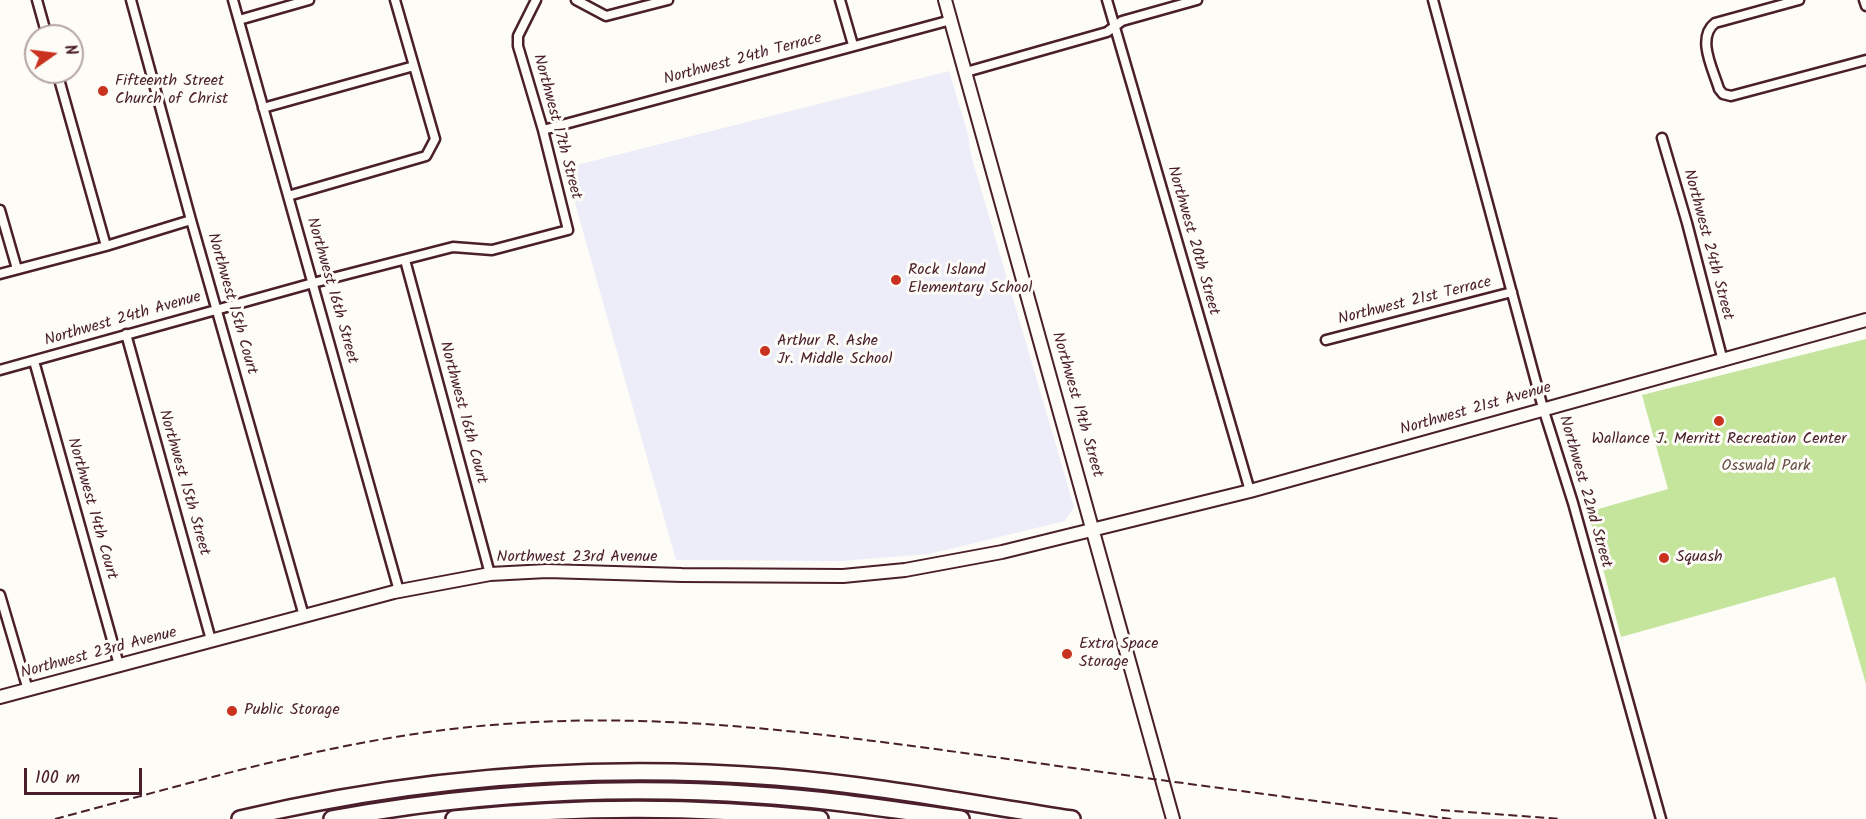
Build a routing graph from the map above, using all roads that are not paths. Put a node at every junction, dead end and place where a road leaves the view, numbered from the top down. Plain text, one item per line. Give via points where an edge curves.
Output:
1 (37, 0) edge
2 (131, 0) edge
3 (233, 0) edge
4 (309, 0) edge
5 (395, 0) edge
6 (536, 0) edge
7 (576, 0) edge
8 (668, 0) edge
9 (840, 0) edge
10 (945, 0) edge
11 (1107, 0) edge
12 (1197, 0) edge
13 (1433, 0) edge
14 (1799, 0) edge
15 (1864, 0) edge
16 (1866, 6) edge
17 (239, 20) junction
18 (951, 20) junction
19 (44, 24) edge
20 (1114, 27) junction
21 (853, 45) junction
22 (1866, 60) edge
23 (414, 66) junction
24 (966, 72) junction
25 (60, 84) edge
26 (263, 108) junction
27 (543, 130) junction
28 (1662, 138) dead end
29 (288, 196) junction
30 (0, 210) edge
31 (191, 220) junction
32 (568, 230) joint
33 (106, 246) junction
34 (405, 260) junction
35 (17, 269) junction
36 (0, 273) edge
37 (313, 283) junction
38 (1512, 292) junction
39 (217, 309) junction
40 (1866, 320) edge
41 (126, 334) junction
42 (1326, 340) dead end
43 (1723, 360) junction
44 (34, 361) junction
45 (0, 370) edge
46 (1543, 408) junction
47 (1250, 491) junction
48 (1093, 529) junction
49 (490, 574) junction
50 (399, 591) junction
51 (0, 594) edge
52 (304, 616) junction
53 (211, 640) junction
54 (119, 665) junction
55 (28, 690) junction
56 (0, 697) edge
57 (570, 773) junction
58 (440, 802) junction
59 (240, 819) edge
60 (332, 819) edge
61 (454, 819) edge
62 (820, 819) edge
63 (961, 819) edge
64 (1072, 819) edge
65 (1173, 819) edge
66 (1661, 819) edge

1 - 19 street
2 - 31 street, Northwest 15th Court
3 - 17 street, Northwest 16th Street
4 - 17 street
5 - 23 street
6 - 27 street, Northwest 17th Street via 518,36 518,46
7 - 8 street via 606,16
9 - 21 street
10 - 18 street, Northwest 19th Street
11 - 20 street, Northwest 20th Street
12 - 20 street via 1122,21
13 - 38 street, Northwest 22nd Street
14 - 22 street via 1710,27 1705,42 1723,94 1731,96
15 - 16 street
17 - 26 street, Northwest 16th Street
18 - 21 street, Northwest 24th Terrace
18 - 24 street, Northwest 19th Street
20 - 24 street
20 - 47 street, Northwest 20th Street
21 - 27 street, Northwest 24th Terrace
23 - 26 street
23 - 29 street via 435,139 426,156
24 - 48 street, Northwest 19th Street
25 - 33 street
26 - 29 street, Northwest 16th Street
27 - 32 street, Northwest 17th Street
28 - 43 street, Northwest 24th Street
29 - 37 street, Northwest 16th Street
30 - 35 street
31 - 33 street
31 - 39 street, Northwest 15th Court
32 - 34 street, Northwest 24th Avenue via 492,250 453,247
33 - 35 street
34 - 37 street, Northwest 24th Avenue
34 - 49 street, Northwest 16th Court
35 - 36 street
37 - 39 street, Northwest 24th Avenue
37 - 50 street, Northwest 16th Street
38 - 42 street, Northwest 21st Terrace
38 - 46 street, Northwest 22nd Street
39 - 41 street, Northwest 24th Avenue
39 - 52 street, Northwest 15th Court
40 - 43 street, Northwest 21st Avenue
41 - 44 street, Northwest 24th Avenue
41 - 53 street, Northwest 15th Street
43 - 46 street, Northwest 21st Avenue
44 - 45 street, Northwest 24th Avenue
44 - 54 street, Northwest 14th Court
46 - 47 street, Northwest 21st Avenue
46 - 66 street, Northwest 22nd Street
47 - 48 street, Northwest 21st Avenue
48 - 49 street, Northwest 23rd Avenue via 1002,552 905,570 843,576 547,571
48 - 65 street, Northwest 19th Street
49 - 50 street, Northwest 23rd Avenue
50 - 52 street, Northwest 23rd Avenue
51 - 55 street
52 - 53 street, Northwest 23rd Avenue
53 - 54 street, Northwest 23rd Avenue
54 - 55 street, Northwest 23rd Avenue
55 - 56 street, Northwest 23rd Avenue
57 - 58 highway
57 - 59 highway via 393,790
57 - 64 highway via 686,772 786,778
58 - 60 highway
58 - 63 highway via 556,793 702,792 809,799
61 - 62 highway via 562,810 649,809

